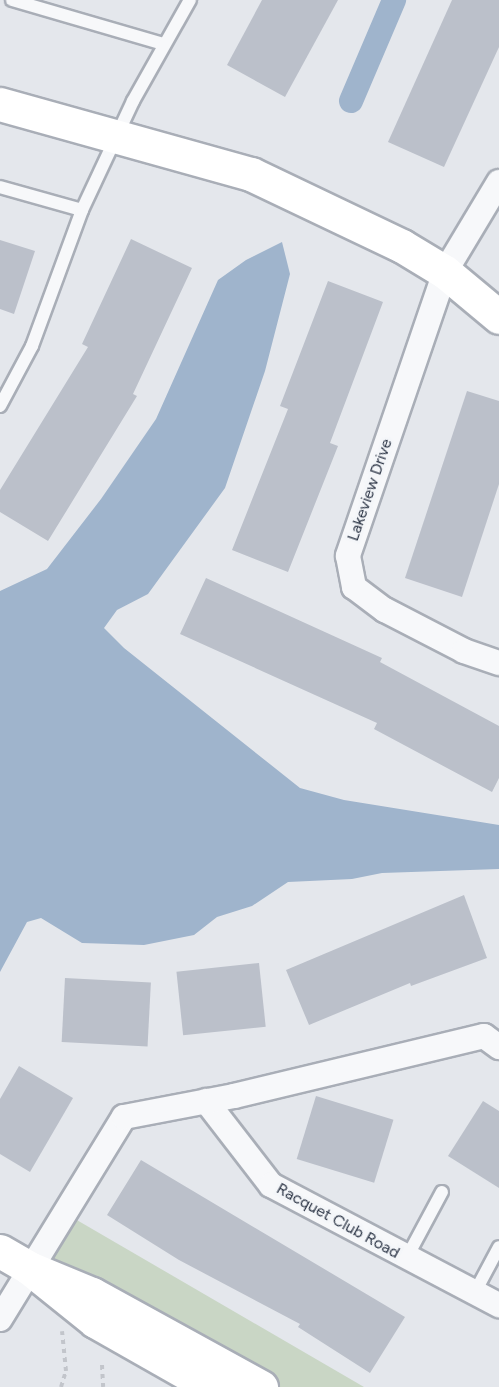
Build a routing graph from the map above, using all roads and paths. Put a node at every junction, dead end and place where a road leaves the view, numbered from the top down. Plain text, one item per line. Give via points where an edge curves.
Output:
1 (12, 0) edge
2 (190, 0) edge
3 (163, 44) junction
4 (0, 104) edge
5 (118, 137) junction
6 (499, 182) edge
7 (0, 187) edge
8 (82, 210) junction
9 (445, 272) junction
10 (499, 316) edge
11 (0, 406) edge
12 (499, 663) edge
13 (499, 1047) edge
14 (206, 1101) junction
15 (442, 1192) dead end
16 (499, 1246) edge
17 (0, 1251) edge
18 (406, 1259) junction
19 (29, 1268) junction
20 (474, 1294) junction
21 (499, 1305) edge
22 (0, 1319) edge
23 (61, 1321) dead end
24 (102, 1365) dead end
25 (61, 1387) edge
26 (103, 1387) edge
27 (211, 1387) edge
28 (261, 1387) edge

1 - 3 lane
2 - 3 lane
3 - 5 lane
4 - 5 street
5 - 8 lane
5 - 9 street via 251,174 402,246
6 - 9 street, Lakeview Drive
7 - 8 lane
8 - 11 lane via 32,346
9 - 10 street
9 - 12 street, Lakeview Drive via 348,556 354,587 386,610 464,651
13 - 14 street via 484,1036
14 - 18 street, Racquet Club Road via 271,1185
14 - 19 street via 124,1117
15 - 18 lane
16 - 20 lane
17 - 19 street
18 - 20 street, Racquet Club Road
19 - 22 street
19 - 27 street via 94,1321
19 - 28 street via 92,1294
20 - 21 street, Racquet Club Road
23 - 25 path via 66,1371
24 - 26 path

